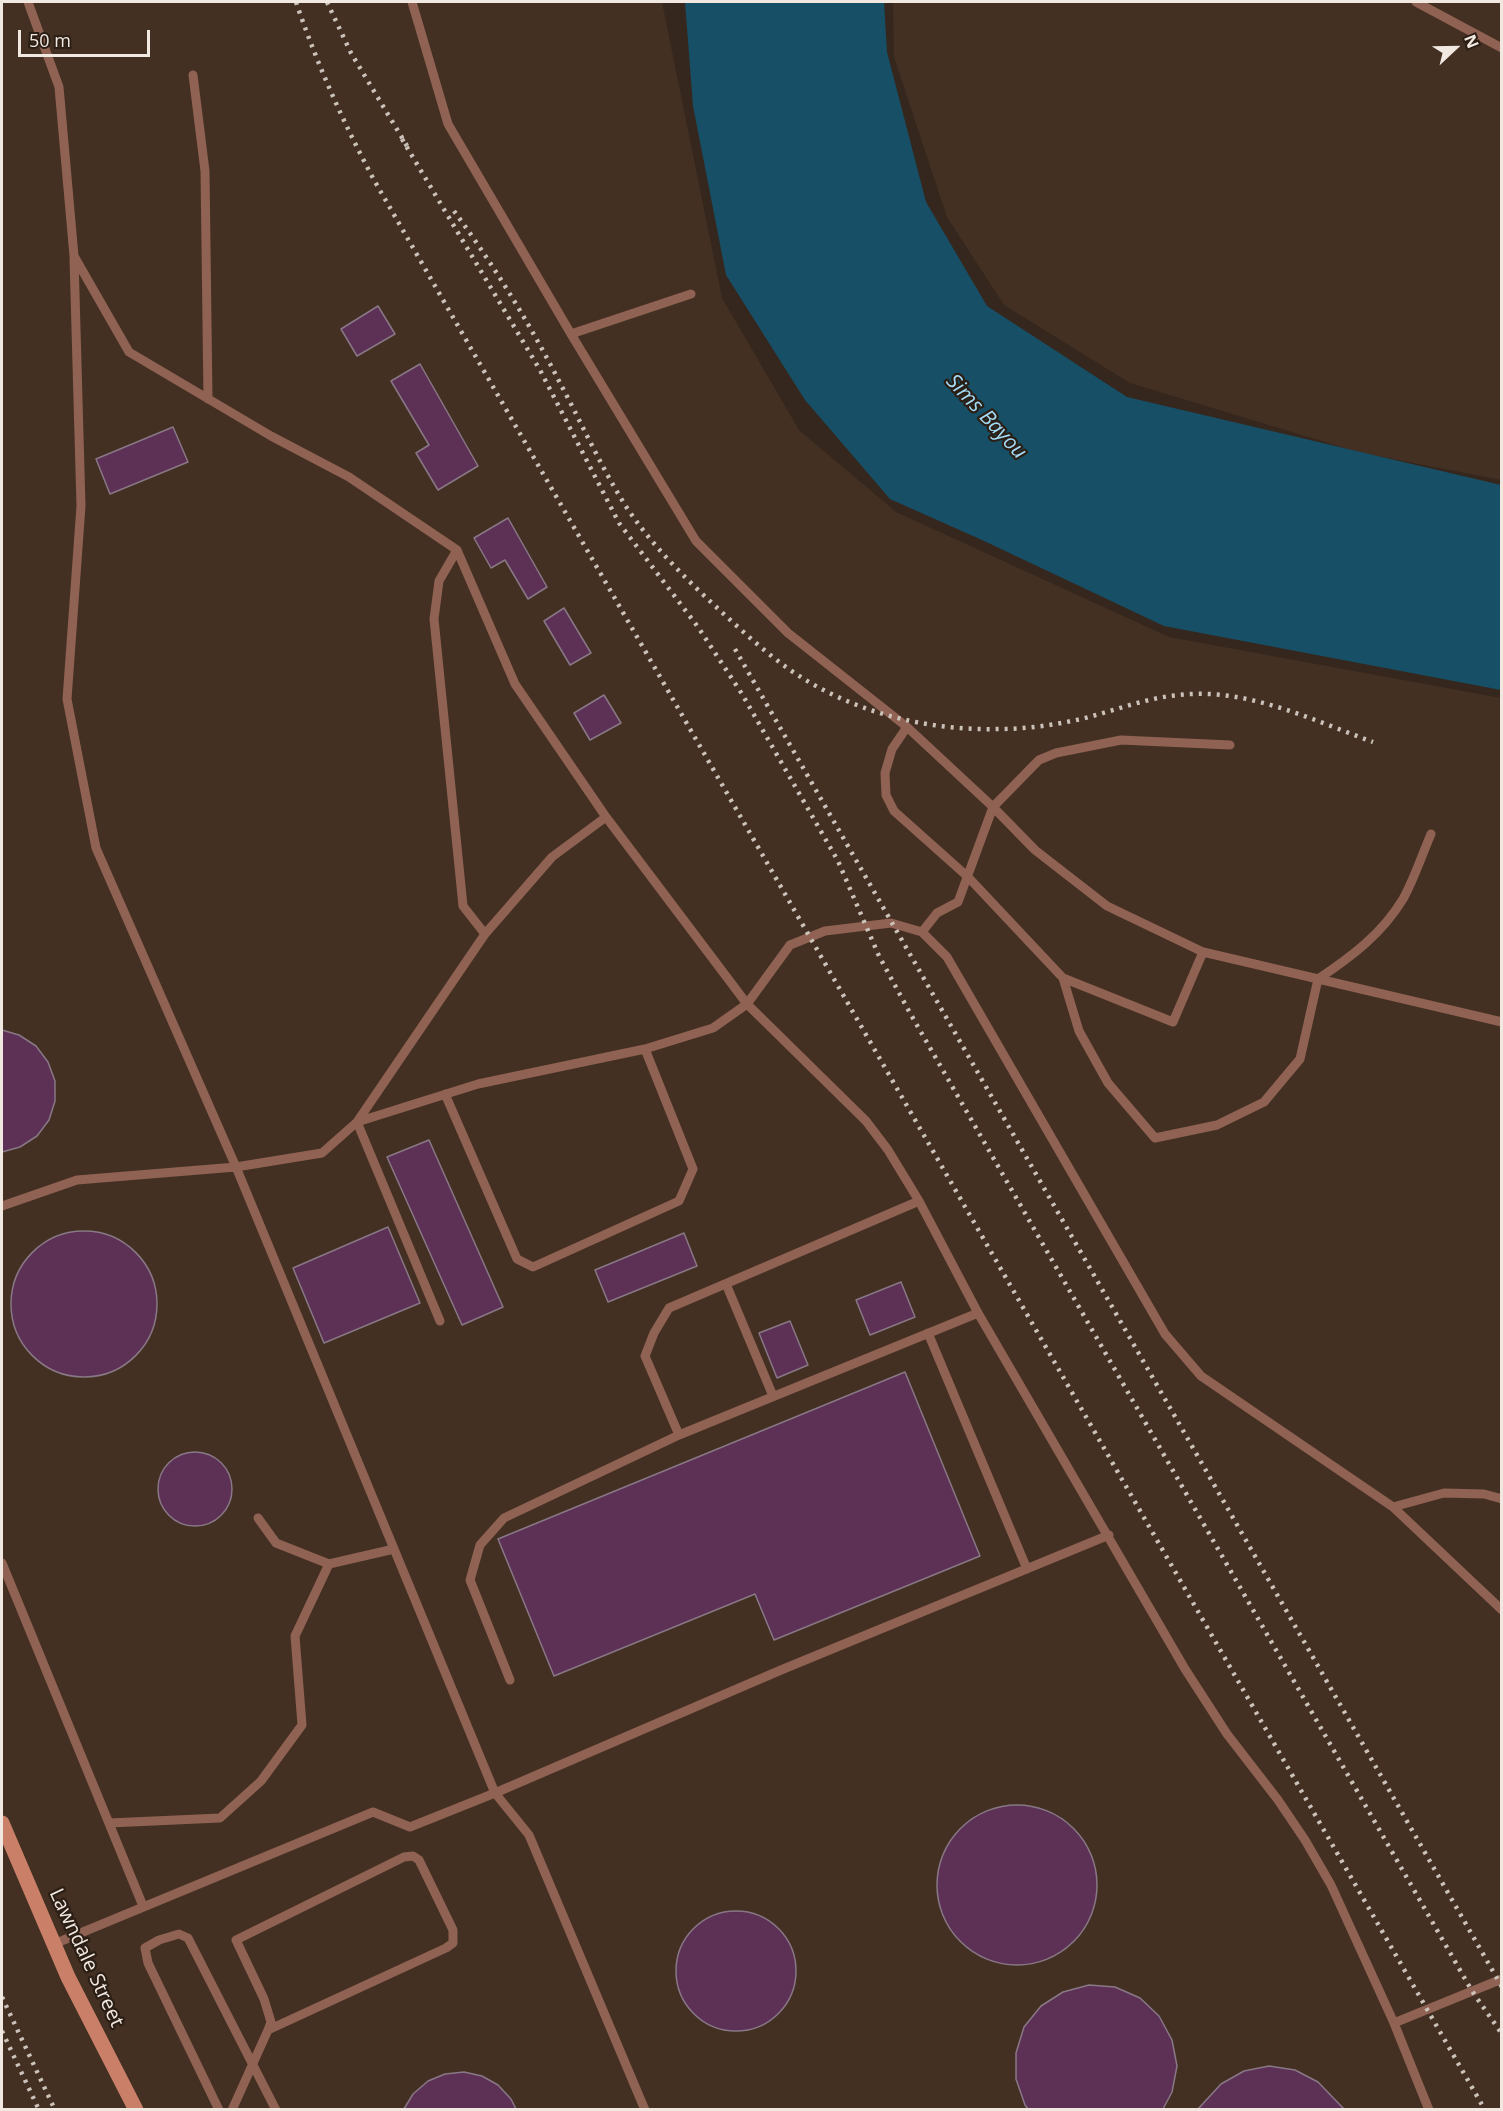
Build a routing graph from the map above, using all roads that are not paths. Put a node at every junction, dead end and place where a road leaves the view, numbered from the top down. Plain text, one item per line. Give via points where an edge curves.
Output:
1 (27, 2) edge
2 (412, 2) edge
3 (1416, 2) edge
4 (1502, 48) edge
5 (193, 75) dead end
6 (74, 256) junction
7 (691, 294) dead end
8 (571, 334) junction
9 (208, 399) junction
10 (457, 550) junction
11 (907, 727) junction
12 (1230, 746) dead end
13 (993, 807) junction
14 (606, 817) junction
15 (1431, 834) dead end
16 (968, 877) junction
17 (922, 932) junction
18 (485, 934) junction
19 (1203, 952) junction
20 (1064, 978) junction
21 (1318, 979) junction
22 (747, 1004) junction
23 (1502, 1022) edge
24 (645, 1049) junction
25 (445, 1094) junction
26 (357, 1122) junction
27 (236, 1167) junction
28 (919, 1201) junction
29 (2, 1206) edge
30 (726, 1284) junction
31 (978, 1313) junction
32 (440, 1321) dead end
33 (928, 1333) junction
34 (773, 1396) junction
35 (679, 1435) junction
36 (1502, 1498) edge
37 (1393, 1507) junction
38 (258, 1518) dead end
39 (1109, 1535) junction
40 (394, 1549) junction
41 (2, 1563) edge
42 (329, 1564) junction
43 (1027, 1569) junction
44 (1502, 1610) edge
45 (510, 1680) dead end
46 (495, 1793) junction
47 (2, 1823) edge
48 (109, 1823) junction
49 (144, 1906) junction
50 (54, 1944) junction
51 (1502, 1979) edge
52 (1394, 2023) junction
53 (268, 2030) junction
54 (252, 2064) junction
55 (136, 2109) edge
56 (219, 2109) edge
57 (232, 2109) edge
58 (276, 2109) edge
59 (645, 2109) edge
60 (1429, 2109) edge

1 - 6 lane via 59,87
2 - 8 lane via 448,124
3 - 4 lane
5 - 9 lane via 205,171
6 - 9 lane via 129,352
6 - 27 lane via 81,506 67,699 96,848
7 - 8 lane
8 - 11 lane via 696,541 788,633
9 - 10 lane via 349,477
10 - 14 lane via 515,684
10 - 18 lane via 440,581 434,619 463,906
11 - 13 lane
11 - 16 lane via 892,749 885,773 886,795 894,811
12 - 13 lane via 1121,740 1056,753 1032,766
13 - 16 lane
13 - 19 lane via 1035,850 1107,906
14 - 18 lane via 552,857
14 - 22 lane
15 - 21 lane via 1403,899 1376,935
16 - 17 lane via 958,902 937,913
16 - 20 lane
17 - 22 lane via 891,923 866,925 825,931 790,945
17 - 37 lane via 947,957 1166,1334 1201,1376
18 - 26 lane
19 - 20 lane via 1173,1022
19 - 21 lane
20 - 21 lane via 1079,1031 1108,1083 1155,1138 1217,1125 1264,1102 1300,1059
21 - 23 lane
22 - 24 lane via 713,1028
22 - 28 lane via 867,1121
24 - 25 lane
24 - 25 lane via 693,1169 679,1201 533,1267 517,1259
25 - 26 lane
26 - 27 lane via 322,1153
26 - 32 lane
27 - 29 lane via 77,1180
27 - 40 lane
28 - 30 lane
28 - 31 lane
30 - 34 lane
30 - 35 lane via 669,1308 645,1356
31 - 33 lane
31 - 39 lane
33 - 34 lane
33 - 43 lane
34 - 35 lane
35 - 45 lane via 504,1518 480,1545 470,1580
36 - 37 lane via 1444,1492
37 - 44 lane
38 - 42 lane via 276,1543
39 - 43 lane
39 - 52 lane via 1185,1669 1305,1840 1331,1885
40 - 42 lane
40 - 46 lane
41 - 48 lane
42 - 48 lane via 295,1636 302,1725 261,1781 220,1818
43 - 46 lane
46 - 49 lane via 410,1827 373,1812
46 - 59 lane via 529,1835
47 - 50 main road, Lawndale Street
48 - 49 lane
49 - 50 lane
50 - 55 main road, Lawndale Street
51 - 52 lane
52 - 60 lane
53 - 53 lane via 271,2022 264,1999 236,1940 404,1857 419,1860 453,1930 453,1943
53 - 54 lane
54 - 56 lane via 188,1938 178,1934 145,1948 148,1963
54 - 57 lane
54 - 58 lane

